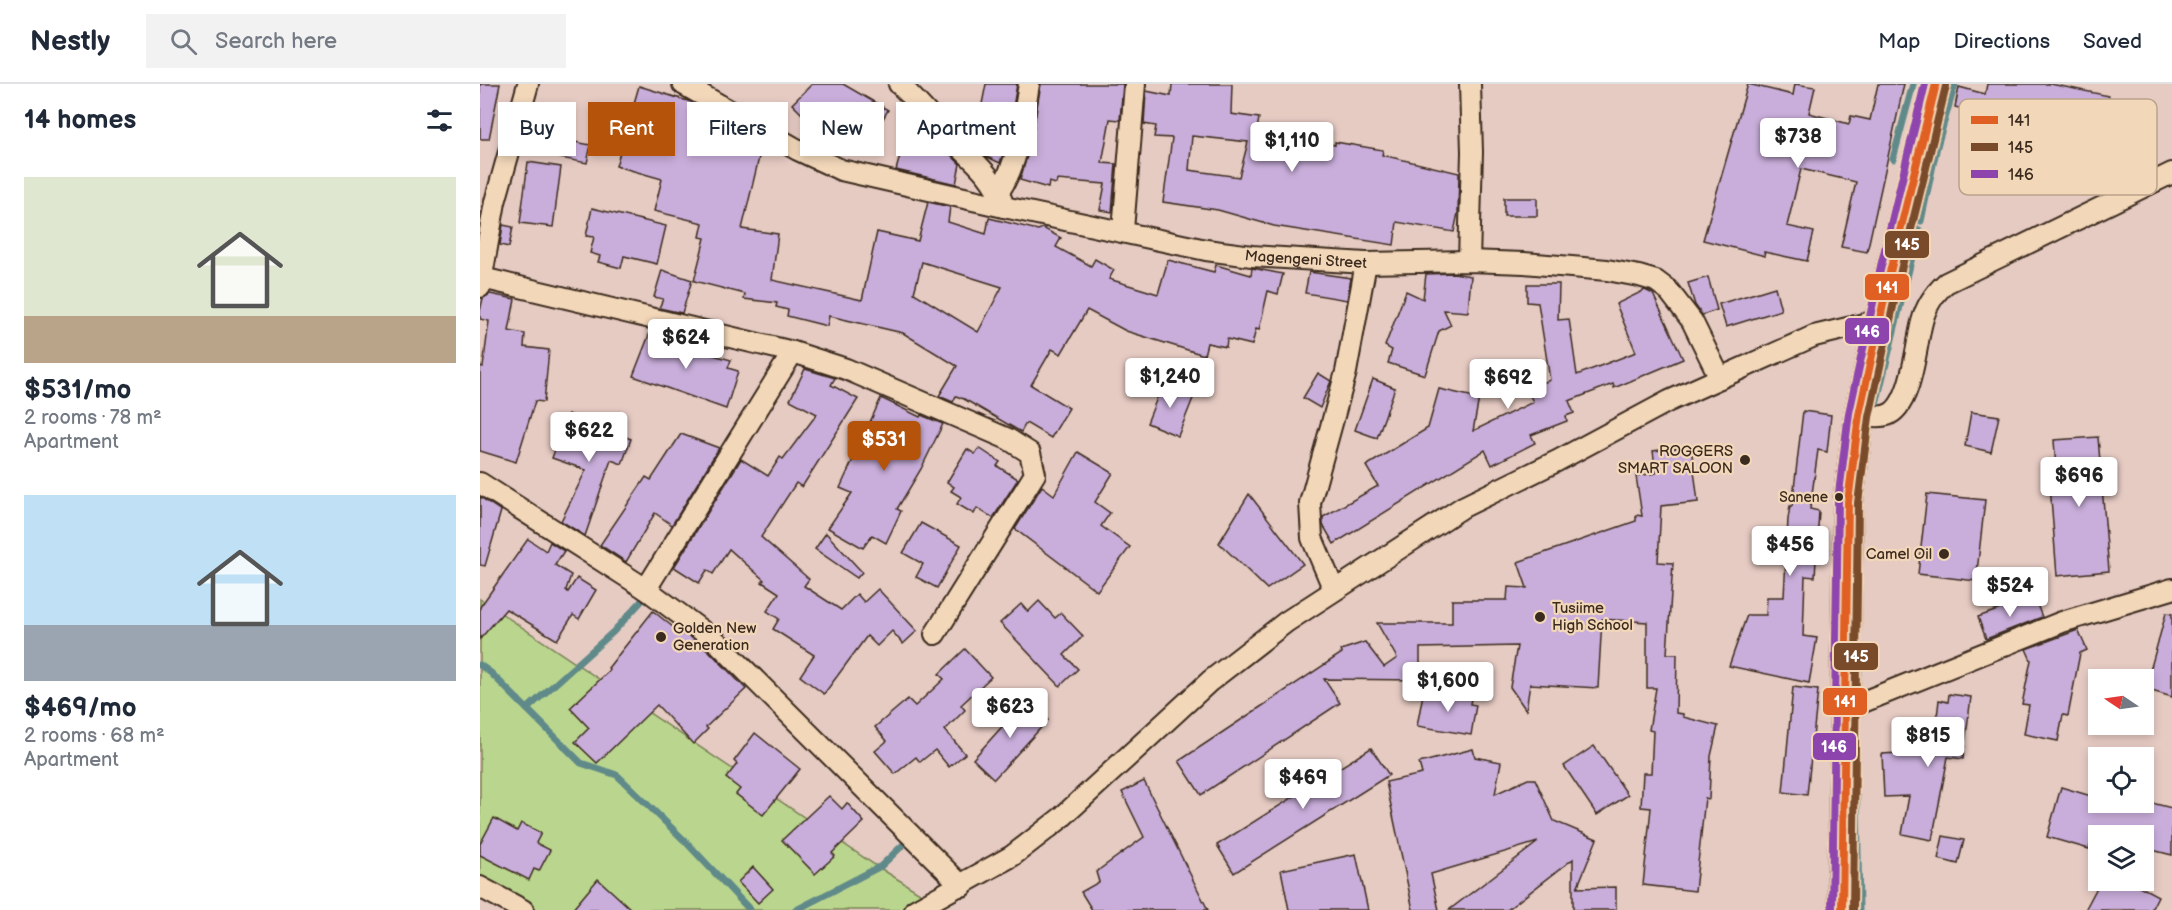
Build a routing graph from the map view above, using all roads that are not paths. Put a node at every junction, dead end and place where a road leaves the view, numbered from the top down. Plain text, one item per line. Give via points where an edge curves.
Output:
1 (528, 84) edge
2 (683, 84) edge
3 (899, 84) edge
4 (1029, 84) edge
5 (1135, 84) edge
6 (1470, 84) edge
7 (1936, 84) edge
8 (2172, 173) edge
9 (2157, 180) edge
10 (2127, 195) edge
11 (1001, 199) junction
12 (1123, 230) junction
13 (1469, 261) junction
14 (1366, 263) junction
15 (481, 282) edge
16 (1881, 320) junction
17 (793, 352) junction
18 (1720, 378) junction
19 (1859, 415) junction
20 (480, 483) edge
21 (646, 589) junction
22 (2172, 589) edge
23 (1334, 590) junction
24 (936, 633) dead end
25 (1843, 710) junction
26 (962, 886) junction
27 (480, 887) edge
28 (523, 910) edge
29 (915, 910) edge
30 (1842, 910) edge

1 - 15 street via 495,202
2 - 11 street, Magengeni Street via 841,170
3 - 11 street via 980,165
4 - 11 street via 1018,142
5 - 12 street
6 - 13 street
7 - 16 main road
8 - 9 street
10 - 19 street via 1946,283 1932,297 1922,321 1912,376 1897,409 1888,415
11 - 12 street, Magengeni Street
12 - 14 street, Magengeni Street via 1206,250
13 - 14 street, Magengeni Street
13 - 18 street, Magengeni Street via 1607,270 1656,281 1692,321
14 - 23 street via 1347,372 1310,503 1312,537
15 - 17 street
16 - 18 street via 1814,336
16 - 19 main road
17 - 21 street
17 - 24 street via 846,369 1008,439 1030,453 1035,474
18 - 23 street via 1463,507
19 - 25 main road via 1848,502
20 - 21 street
21 - 26 street via 717,642
22 - 25 street via 2062,622
23 - 26 street via 1210,681 1061,818 1012,856
25 - 30 main road
26 - 29 street
27 - 28 street

